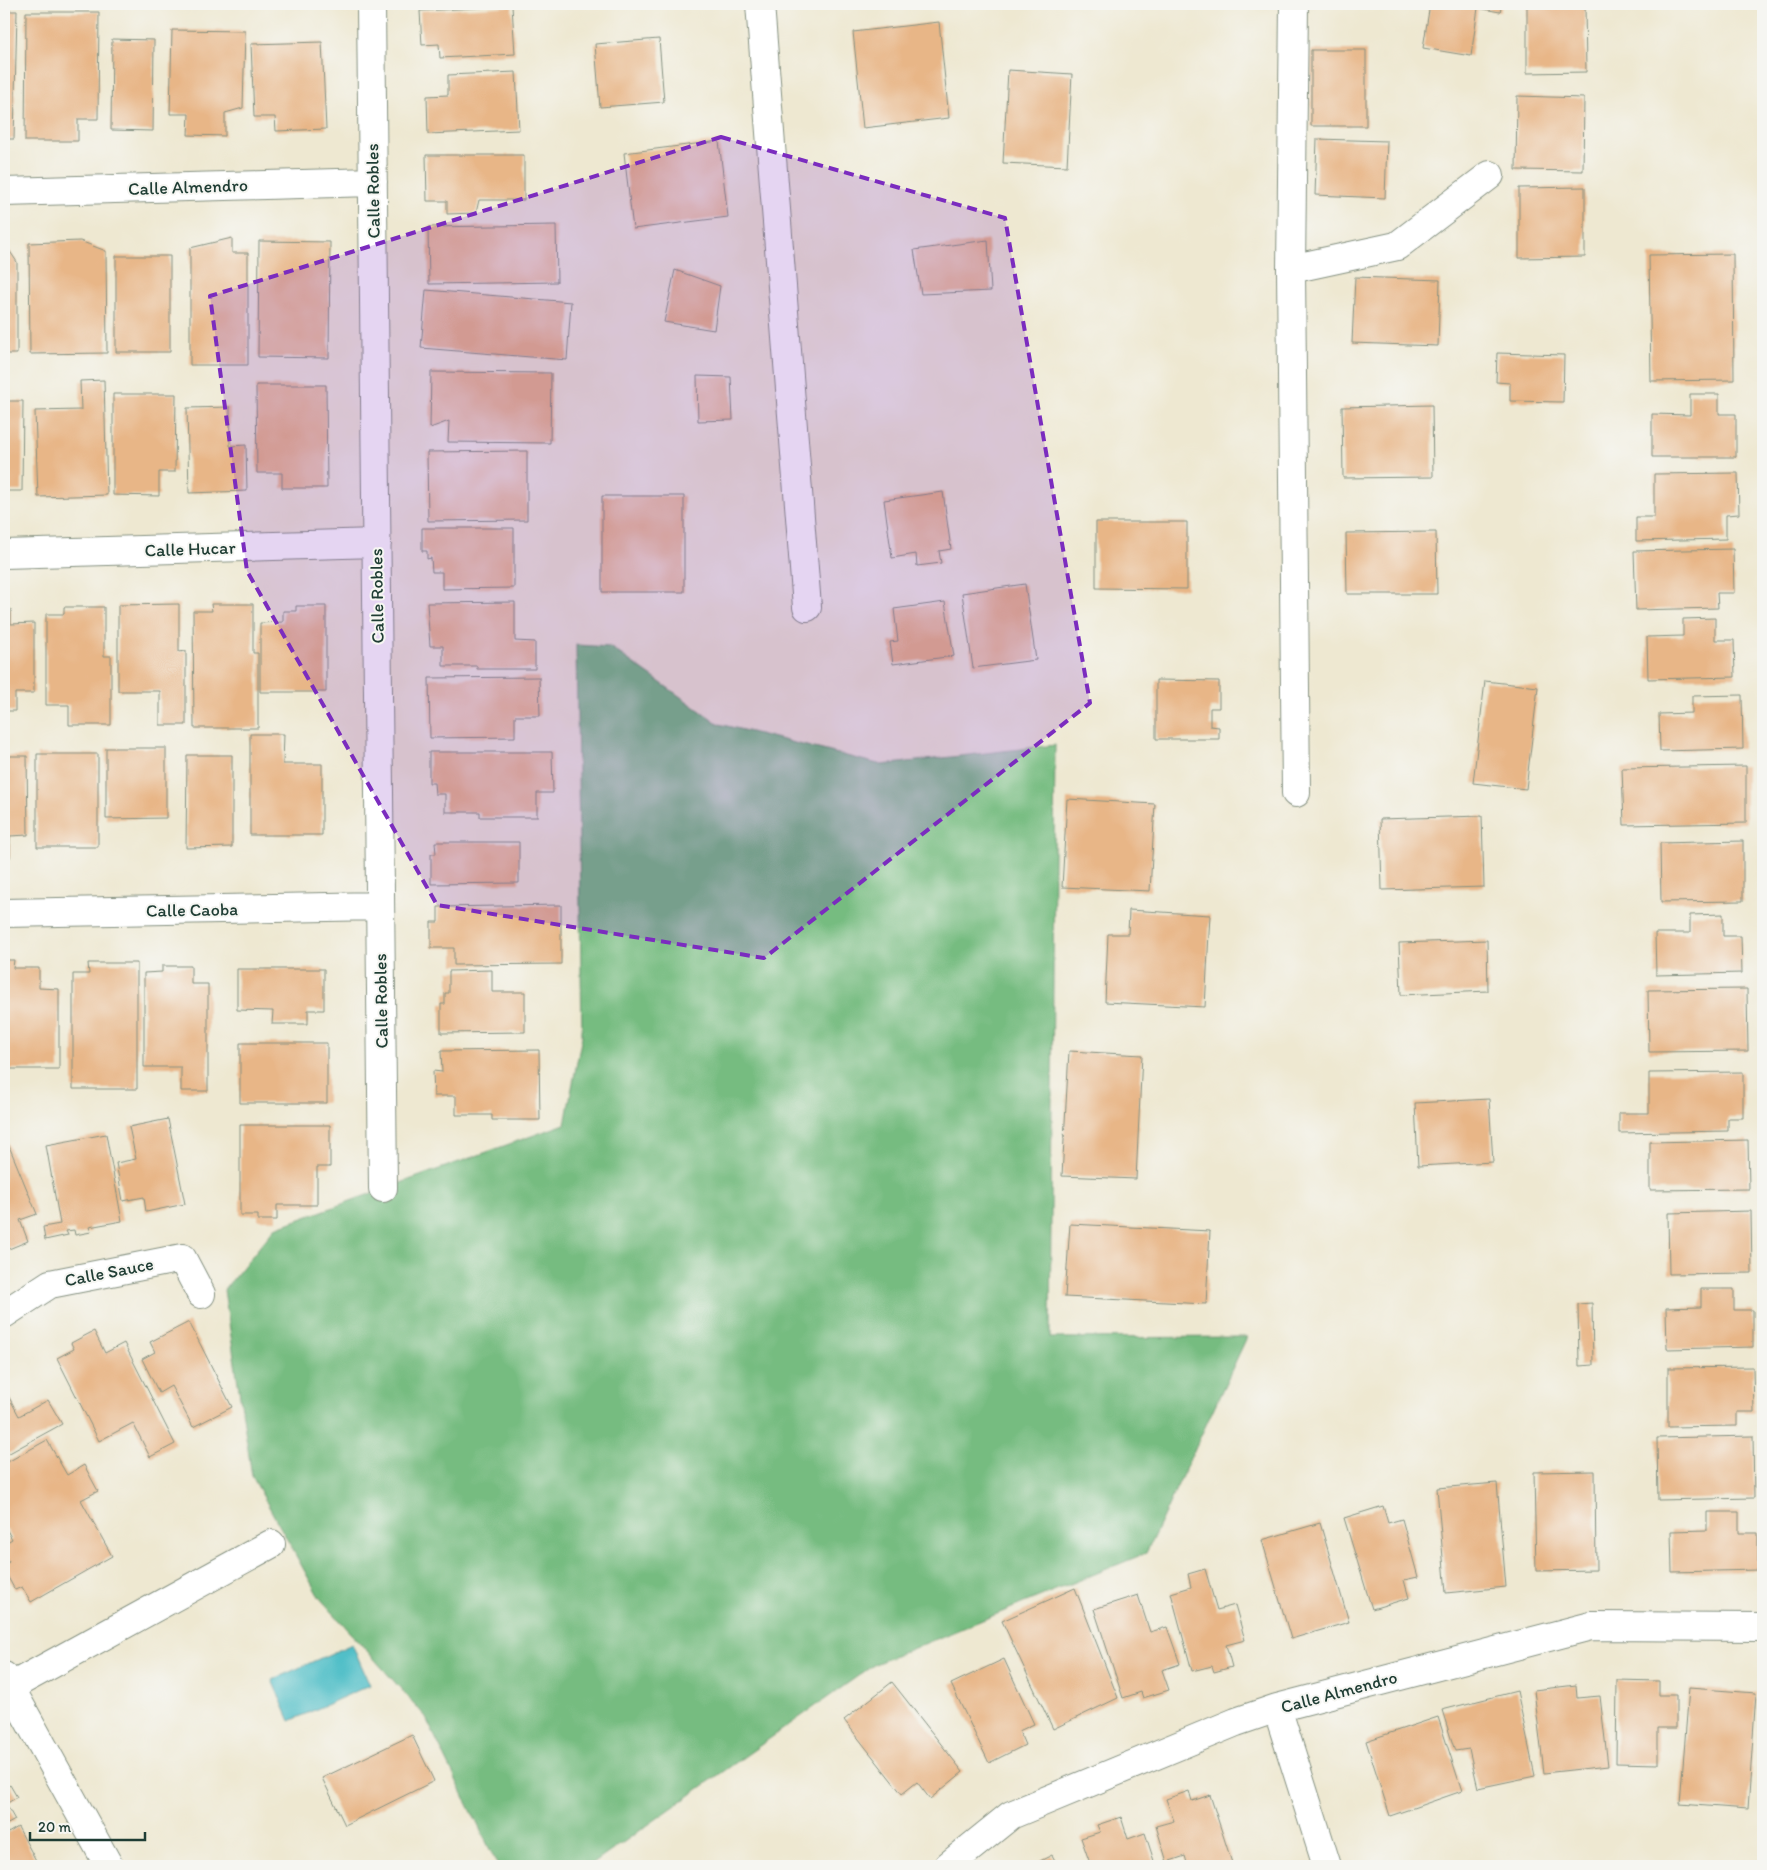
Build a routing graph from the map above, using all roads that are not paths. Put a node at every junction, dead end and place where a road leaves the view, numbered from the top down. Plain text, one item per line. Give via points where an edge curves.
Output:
1 (370, 4) edge
2 (760, 4) edge
3 (1294, 4) edge
4 (1490, 175) dead end
5 (373, 182) junction
6 (4, 192) edge
7 (1291, 269) junction
8 (377, 543) junction
9 (4, 554) edge
10 (807, 607) dead end
11 (1296, 793) dead end
12 (380, 906) junction
13 (4, 913) edge
14 (383, 1188) dead end
15 (201, 1294) dead end
16 (4, 1314) edge
17 (271, 1544) dead end
18 (1763, 1628) edge
19 (7, 1682) edge
20 (1277, 1708) junction
21 (110, 1866) edge
22 (948, 1866) edge
23 (1327, 1866) edge

1 - 5 street, Calle Robles
2 - 10 street
3 - 7 street
4 - 7 street via 1397,246
5 - 6 street, Calle Almendro
5 - 8 street, Calle Robles
7 - 11 street
8 - 9 street, Calle Hucar
8 - 12 street, Calle Robles
12 - 13 street, Calle Caoba
12 - 14 street, Calle Robles
15 - 16 street, Calle Sauce via 182,1258 50,1284
17 - 19 street
18 - 20 street, Calle Almendro via 1591,1626
19 - 21 street
20 - 22 street, Calle Almendro via 1011,1815
20 - 23 street

